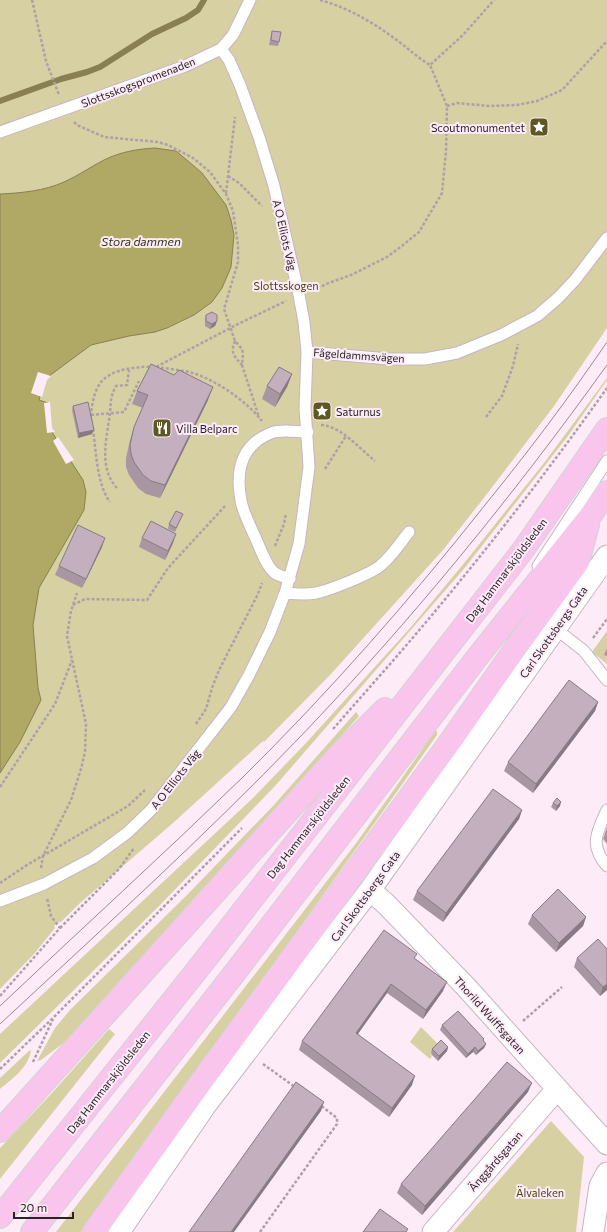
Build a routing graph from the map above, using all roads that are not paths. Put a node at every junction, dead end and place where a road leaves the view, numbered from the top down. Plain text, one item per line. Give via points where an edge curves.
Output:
1 (250, 0) edge
2 (221, 49) junction
3 (0, 132) edge
4 (607, 238) edge
5 (307, 352) junction
6 (307, 429) junction
7 (607, 429) edge
8 (607, 461) edge
9 (607, 492) edge
10 (591, 515) junction
11 (409, 532) dead end
12 (607, 556) edge
13 (290, 579) junction
14 (285, 593) junction
15 (556, 629) junction
16 (448, 646) junction
17 (479, 655) junction
18 (607, 680) edge
19 (607, 810) edge
20 (607, 866) edge
21 (370, 890) junction
22 (0, 901) edge
23 (557, 1089) junction
24 (0, 1131) edge
25 (607, 1144) edge
26 (607, 1173) edge
27 (0, 1217) edge
28 (32, 1232) edge
29 (94, 1232) edge
30 (119, 1232) edge
31 (433, 1232) edge
32 (593, 1232) edge

1 - 2 lane, Slottsskogspromenaden via 233,35
2 - 3 lane, Slottsskogspromenaden via 185,66
2 - 5 lane, A O Elliots Väg via 240,85 274,186 299,295
4 - 5 lane, Fågeldammsvägen via 575,280 537,316 457,353 425,359 389,359
5 - 6 lane, A O Elliots Väg
6 - 13 lane, A O Elliots Väg via 308,484 299,544
6 - 13 lane via 271,433 253,445 244,454 240,463 242,506 264,558 274,573
7 - 16 main road, Dag Hammarskjöldsleden via 523,550
8 - 17 lane
9 - 10 main road
10 - 17 main road
10 - 29 main road via 578,562
11 - 14 lane via 381,566 347,583 317,593
12 - 15 street, Carl Skottsbergs Gata
13 - 14 lane, A O Elliots Väg
14 - 22 lane, A O Elliots Väg via 270,632 231,707 151,810 127,833 94,858 44,884
15 - 18 lane via 584,651
15 - 21 street, Carl Skottsbergs Gata
16 - 24 main road via 338,756
16 - 27 main road, Dag Hammarskjöldsleden via 201,965
17 - 28 main road
19 - 20 lane via 596,838 600,858
21 - 23 street, Thorild Wulffsgatan via 467,988
21 - 30 street, Carl Skottsbergs Gata via 205,1106
23 - 25 street, Thorild Wulffsgatan
23 - 31 street, Änggårdsgatan
26 - 32 street via 600,1186

